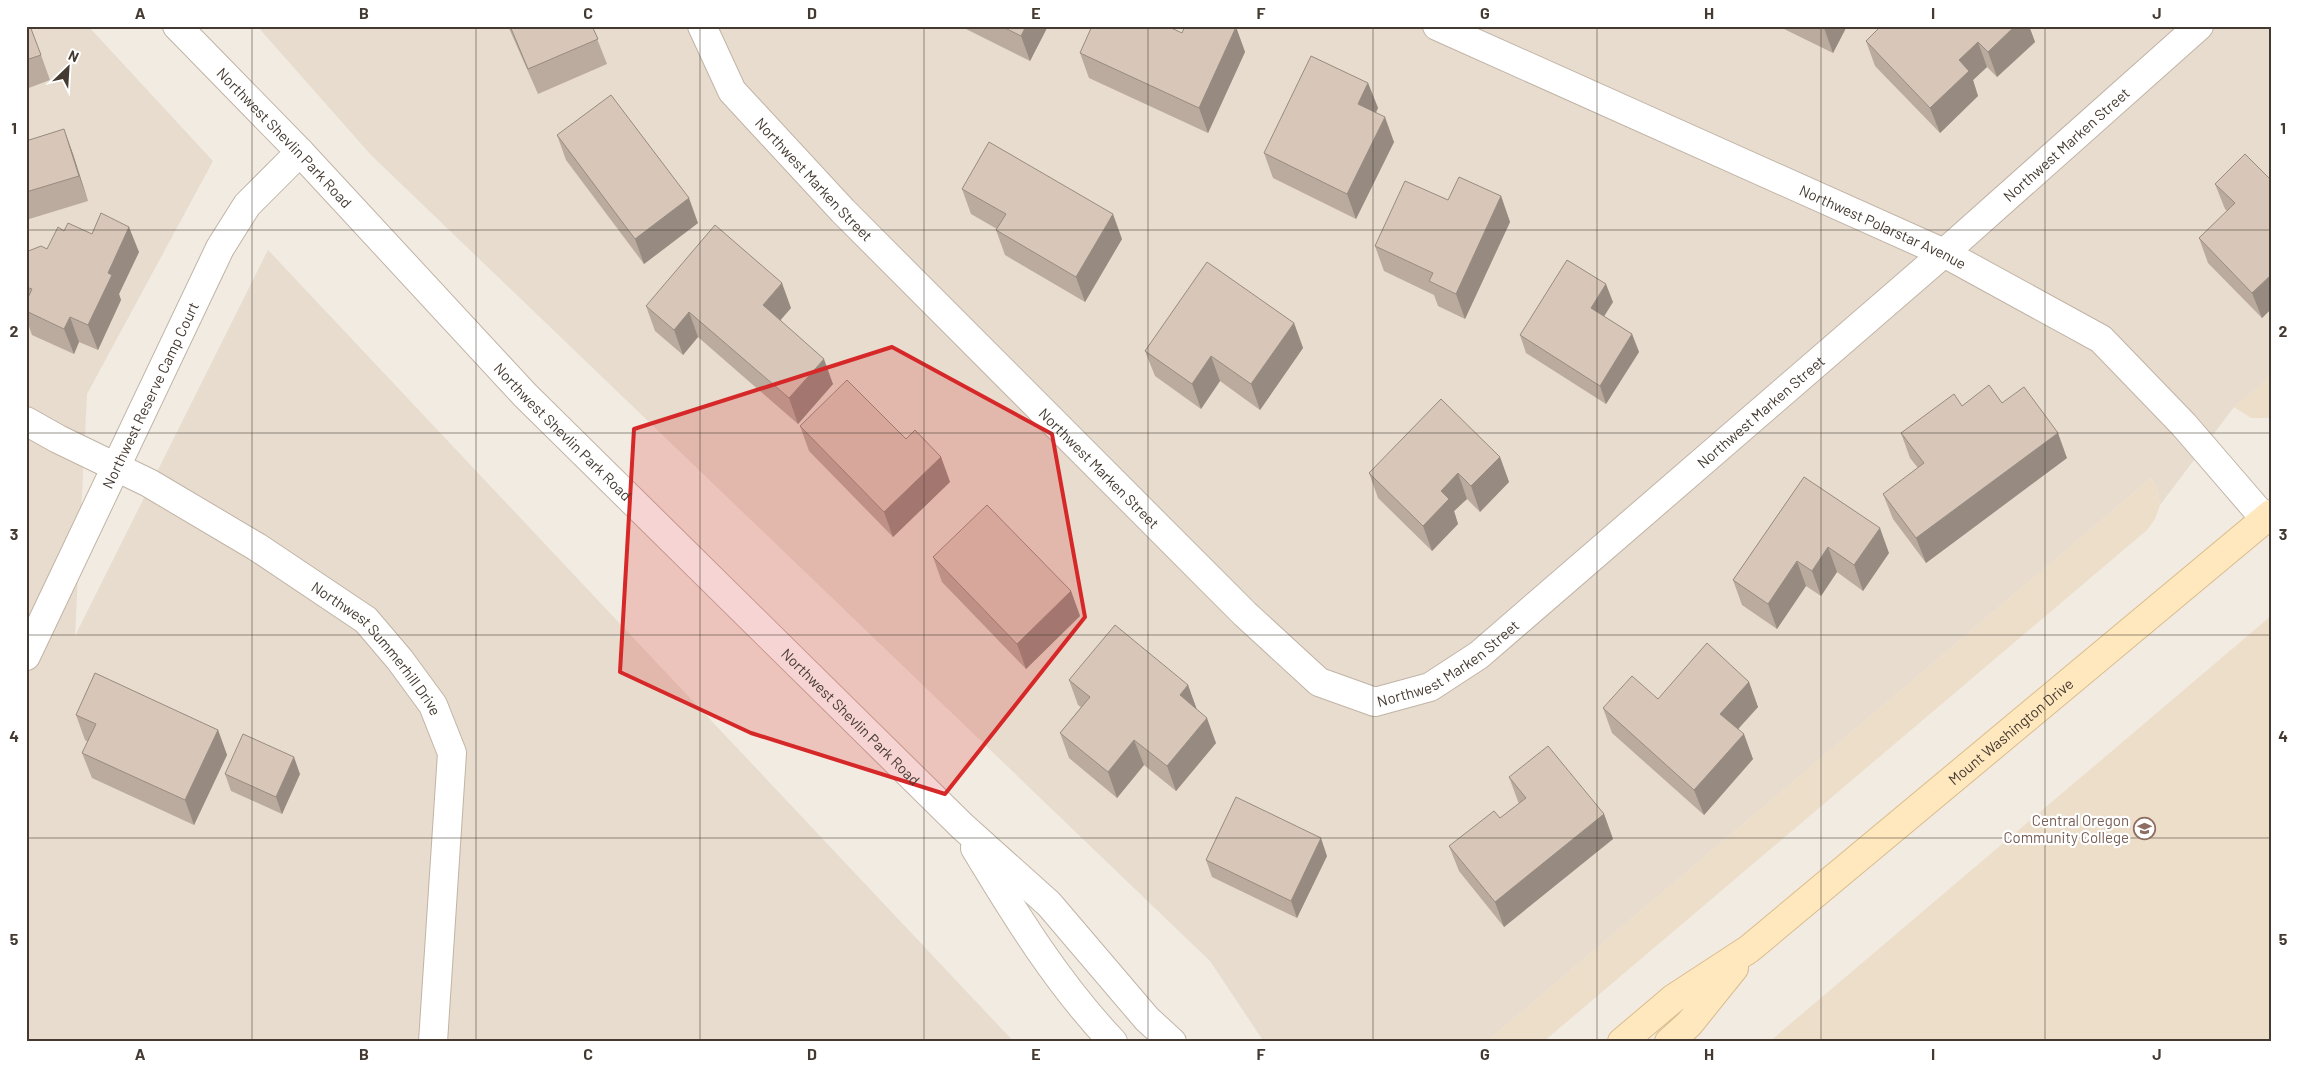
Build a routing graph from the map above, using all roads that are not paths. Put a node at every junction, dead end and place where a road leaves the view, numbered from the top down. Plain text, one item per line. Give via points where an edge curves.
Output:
1 (177, 26) edge
2 (702, 26) edge
3 (1437, 26) edge
4 (2190, 29) edge
5 (300, 152) junction
6 (1944, 253) junction
7 (26, 421) edge
8 (116, 468) junction
9 (2268, 516) edge
10 (26, 656) edge
11 (962, 826) junction
12 (1749, 949) junction
13 (433, 1042) edge
14 (1113, 1042) edge
15 (1172, 1042) edge
16 (1622, 1042) edge
17 (1669, 1042) edge

1 - 5 street, Northwest Shevlin Park Road
2 - 6 street, Northwest Marken Street via 732,91 857,225 1245,614 1319,682 1374,702 1430,687 1479,655
3 - 6 street, Northwest Polarstar Avenue
4 - 6 street, Northwest Marken Street
5 - 8 street, Northwest Reserve Camp Court via 247,205 220,248
5 - 11 street, Northwest Shevlin Park Road via 525,395
6 - 9 street, Northwest Polarstar Avenue via 2101,339
7 - 8 street, Northwest Summerhill Drive
8 - 10 street, Northwest Reserve Camp Court
8 - 13 street, Northwest Summerhill Drive via 257,547 366,620 433,705 452,753
9 - 12 main road, Mount Washington Drive
11 - 14 street, Northwest Shevlin Park Road via 1022,926 1092,1020
11 - 15 street, Northwest Shevlin Park Road via 1049,904 1148,1019
12 - 16 main road, Mount Washington Drive via 1674,998
12 - 17 main road, Mount Washington Drive via 1689,1024

